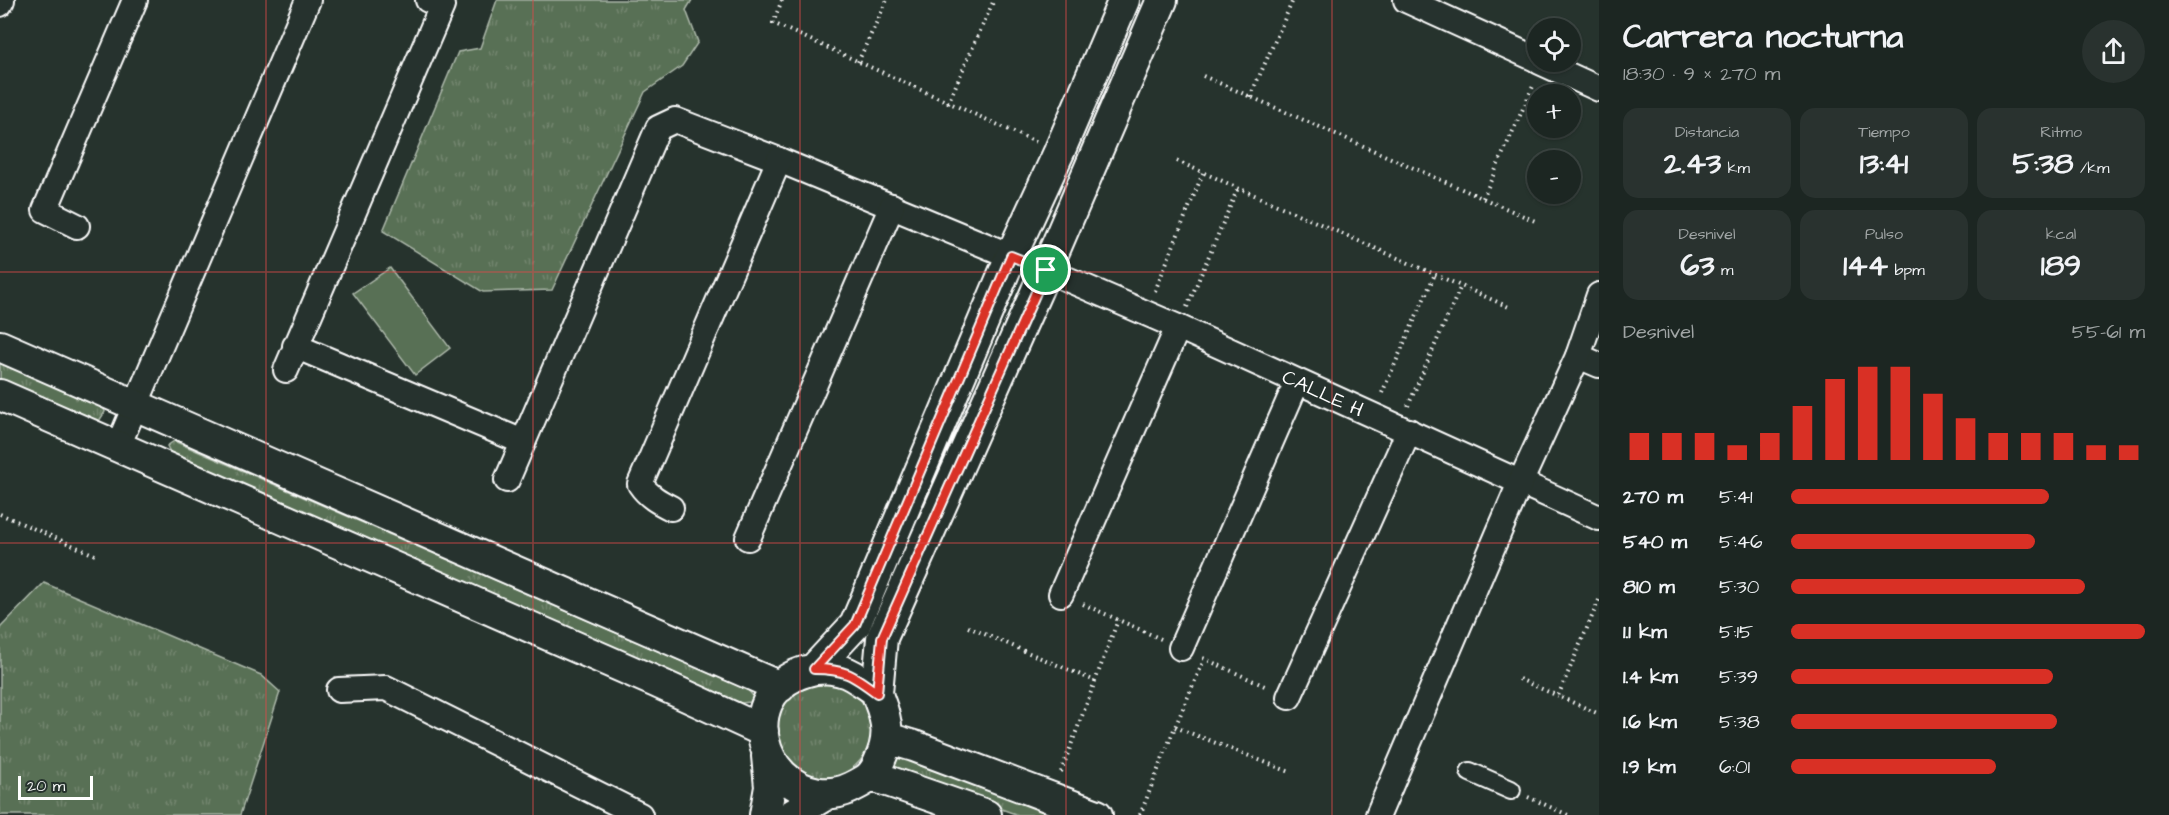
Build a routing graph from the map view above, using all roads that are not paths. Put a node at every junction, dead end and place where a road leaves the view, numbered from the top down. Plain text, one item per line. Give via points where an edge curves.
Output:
1 (2, 0) edge
2 (135, 0) edge
3 (308, 0) edge
4 (428, 0) edge
5 (1124, 0) edge
6 (1162, 0) edge
7 (1406, 0) edge
8 (0, 4) edge
9 (1527, 56) edge
10 (1562, 72) edge
11 (1599, 89) edge
12 (779, 160) junction
13 (892, 206) junction
14 (77, 226) dead end
15 (1011, 256) junction
16 (1046, 270) junction
17 (1599, 295) edge
18 (1178, 327) junction
19 (0, 346) edge
20 (295, 346) junction
21 (1588, 361) edge
22 (285, 370) dead end
23 (1297, 382) junction
24 (0, 395) edge
25 (136, 405) junction
26 (1404, 428) junction
27 (523, 442) junction
28 (118, 446) junction
29 (507, 480) dead end
30 (1520, 483) junction
31 (671, 508) dead end
32 (1599, 518) edge
33 (748, 538) dead end
34 (1061, 594) dead end
35 (1181, 648) dead end
36 (814, 669) junction
37 (780, 687) junction
38 (339, 690) dead end
39 (877, 693) junction
40 (1289, 697) dead end
41 (887, 738) junction
42 (765, 743) junction
43 (1470, 772) dead end
44 (873, 776) junction
45 (1512, 790) dead end
46 (827, 794) junction
47 (640, 815) edge
48 (765, 815) edge
49 (792, 815) edge
50 (986, 815) edge
51 (1098, 815) edge
52 (1378, 815) edge

1 - 8 street
2 - 14 street via 45,210
3 - 25 street
4 - 20 street via 442,6
5 - 15 street
6 - 16 street
7 - 9 street
10 - 11 street
12 - 13 street
12 - 27 street via 675,120 658,128
12 - 31 street via 640,484 659,503
13 - 15 street
13 - 33 street
15 - 16 street
15 - 36 street via 855,625
16 - 18 street, CALLE H
16 - 39 street via 882,638
17 - 21 street
18 - 23 street, CALLE H
18 - 34 street
19 - 25 street
20 - 22 street
20 - 27 street
21 - 30 street
23 - 26 street, CALLE H
23 - 35 street
24 - 28 street
25 - 28 street
25 - 37 street
26 - 30 street, CALLE H
26 - 40 street
27 - 29 street
28 - 42 street
30 - 32 street, CALLE H
30 - 52 street
36 - 37 street via 795,675
36 - 39 street via 834,669 853,675
37 - 42 street via 763,720
38 - 47 street via 386,688
39 - 41 street via 886,716
41 - 44 street
41 - 51 street
42 - 46 street via 777,771 792,784
42 - 48 street via 770,787
43 - 45 street
44 - 46 street via 845,791
44 - 50 street
46 - 49 street

